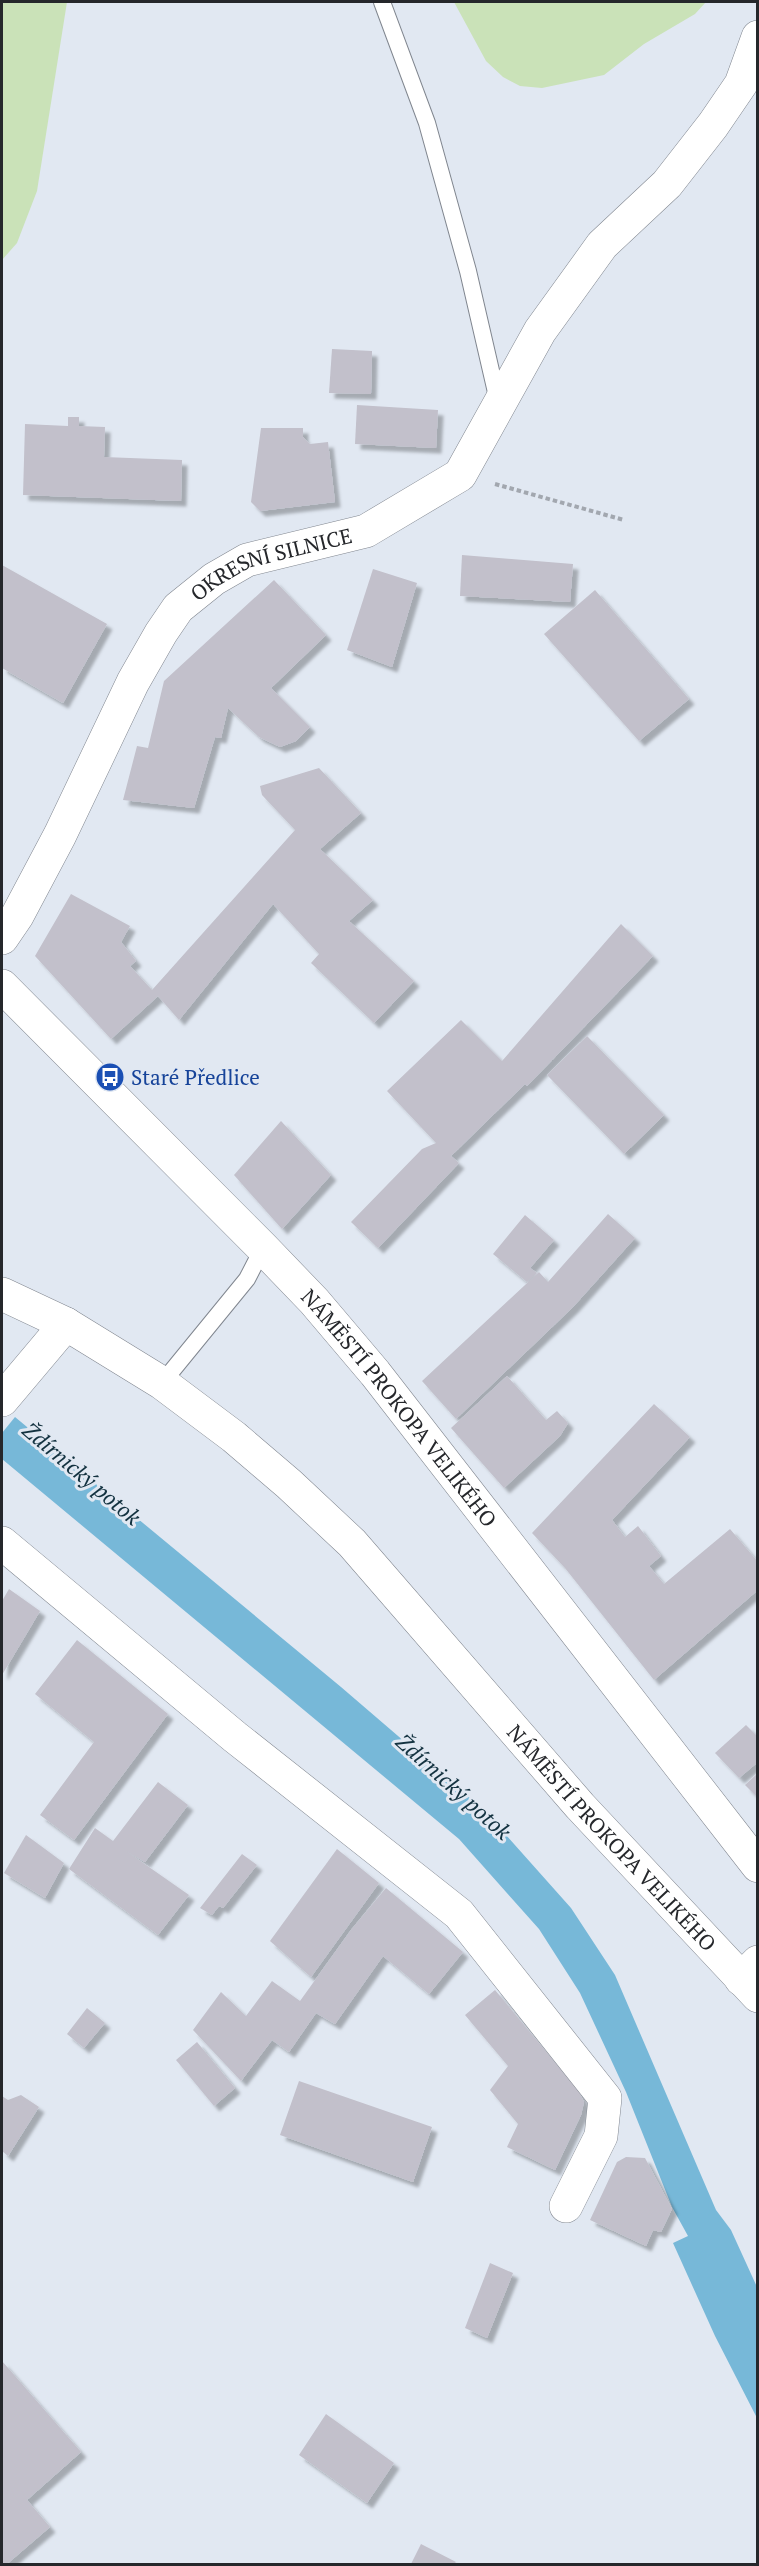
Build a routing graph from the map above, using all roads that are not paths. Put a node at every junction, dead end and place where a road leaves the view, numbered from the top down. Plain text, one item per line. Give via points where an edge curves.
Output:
1 (382, 2) edge
2 (758, 37) edge
3 (498, 403) junction
4 (2, 938) edge
5 (2, 986) edge
6 (263, 1248) junction
7 (2, 1294) edge
8 (66, 1324) junction
9 (162, 1383) junction
10 (2, 1400) edge
11 (2, 1543) edge
12 (758, 1866) edge
13 (752, 1979) edge
14 (566, 2206) dead end

1 - 3 lane via 427,123 468,271
2 - 3 street via 741,84 713,125 667,184 602,245 540,331
3 - 4 street, OKRESNÍ SILNICE via 460,475 366,531 247,560 214,579 178,608 133,682 60,836
5 - 6 street, NÁMĚSTÍ PROKOPA VELIKÉHO
6 - 9 lane via 247,1279
6 - 12 street, NÁMĚSTÍ PROKOPA VELIKÉHO via 375,1373
7 - 8 street, NÁMĚSTÍ PROKOPA VELIKÉHO
8 - 9 street, NÁMĚSTÍ PROKOPA VELIKÉHO
8 - 10 street
9 - 13 street, NÁMĚSTÍ PROKOPA VELIKÉHO via 234,1437 352,1543 580,1806
11 - 14 street via 235,1737 459,1914 605,2098 601,2136

